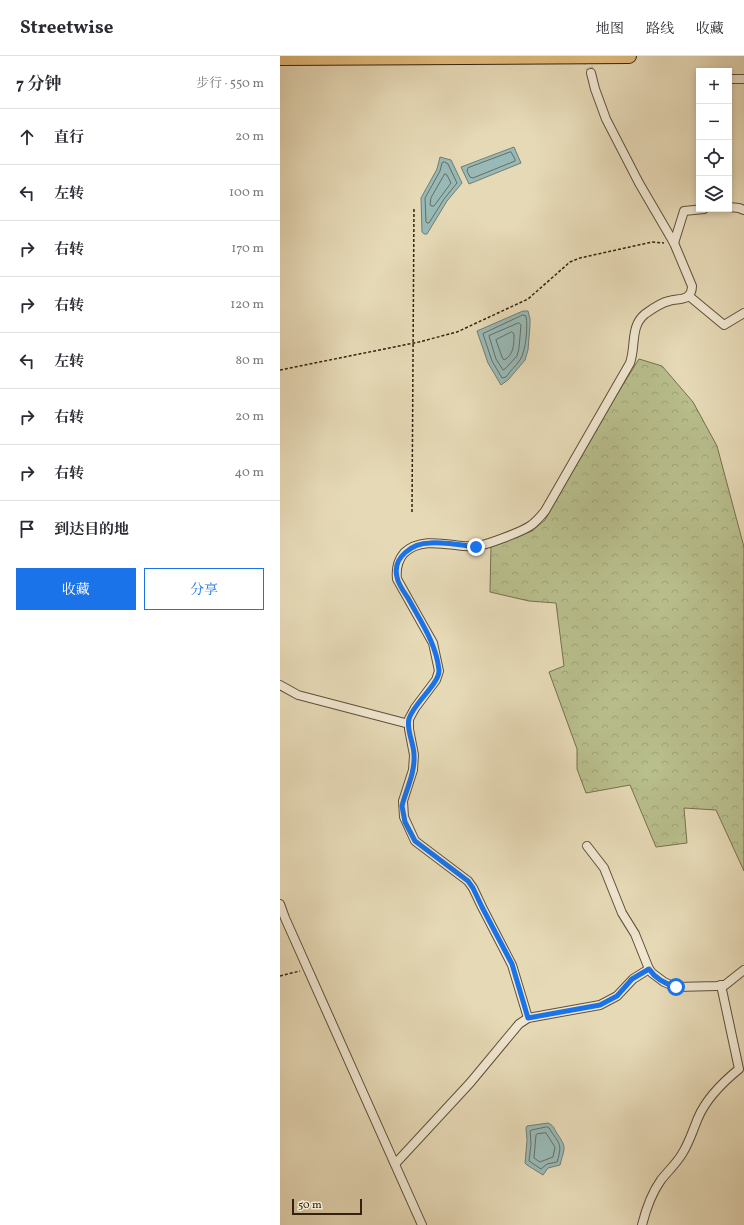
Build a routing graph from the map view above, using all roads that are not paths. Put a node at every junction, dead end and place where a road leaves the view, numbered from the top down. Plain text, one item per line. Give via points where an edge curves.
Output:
1 (629, 56) edge
2 (280, 58) edge
3 (591, 73) tunnel mouth
4 (732, 79) edge
5 (744, 79) edge
6 (732, 207) edge
7 (696, 210) edge
8 (744, 210) edge
9 (674, 243) junction
10 (689, 296) junction
11 (744, 313) edge
12 (280, 685) edge
13 (409, 724) junction
14 (587, 846) dead end
15 (280, 904) edge
16 (649, 969) junction
17 (744, 970) edge
18 (721, 986) junction
19 (528, 1018) junction
20 (395, 1164) junction
21 (422, 1225) edge
22 (642, 1225) edge

1 - 2 highway
3 - 9 street via 611,129
4 - 5 street
6 - 8 street
7 - 9 street via 684,211
9 - 10 street via 692,286
10 - 11 street via 724,325
10 - 13 street via 659,305 637,322 630,363 537,521 526,528 478,546 426,543 403,554 397,566 397,579 433,643 439,672 410,716
12 - 13 street via 298,695
13 - 19 street via 414,755 413,770 402,806 405,822 415,841 468,881 473,888 512,964
14 - 16 street via 604,868
15 - 20 street
16 - 18 street via 664,982 676,987
16 - 19 street via 632,979 617,996 600,1005
17 - 18 street
18 - 22 street via 739,1069 704,1107 683,1154 661,1180 648,1201
19 - 20 street via 519,1024 470,1083
20 - 21 street

